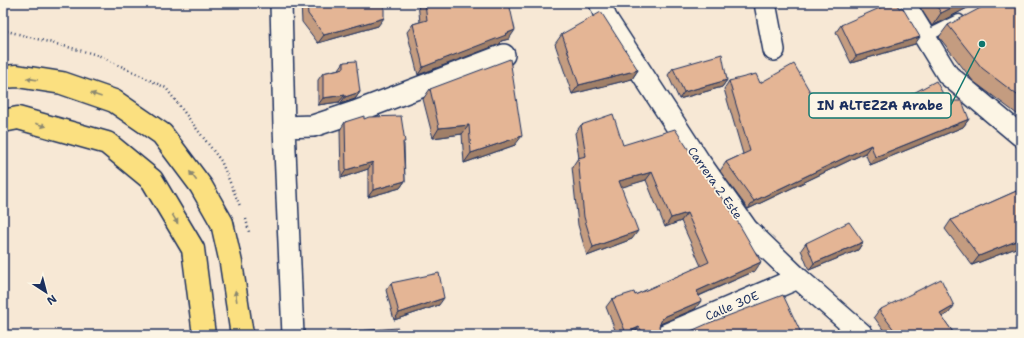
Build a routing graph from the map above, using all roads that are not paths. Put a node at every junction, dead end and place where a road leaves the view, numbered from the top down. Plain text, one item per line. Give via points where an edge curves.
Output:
1 (281, 3) edge
2 (600, 3) edge
3 (765, 3) edge
4 (904, 3) edge
5 (965, 16) edge
6 (925, 38) junction
7 (774, 50) dead end
8 (504, 55) dead end
9 (3, 77) edge
10 (3, 121) edge
11 (284, 127) junction
12 (1021, 136) edge
13 (798, 278) junction
14 (204, 335) edge
15 (242, 335) edge
16 (293, 335) edge
17 (665, 335) edge
18 (863, 335) edge

1 - 11 street
2 - 13 street, Carrera 2 Este via 606,18 694,154 747,229
3 - 7 street
4 - 6 street
5 - 6 lane
6 - 12 street via 948,75
8 - 11 street via 313,126
15 -> 9 main road via 222,223 201,186 162,134 114,101 62,83 17,76
10 -> 14 main road via 18,118 107,143 152,180 193,248
11 - 16 street
13 - 17 street, Calle 30E
13 - 18 street, Carrera 2 Este

